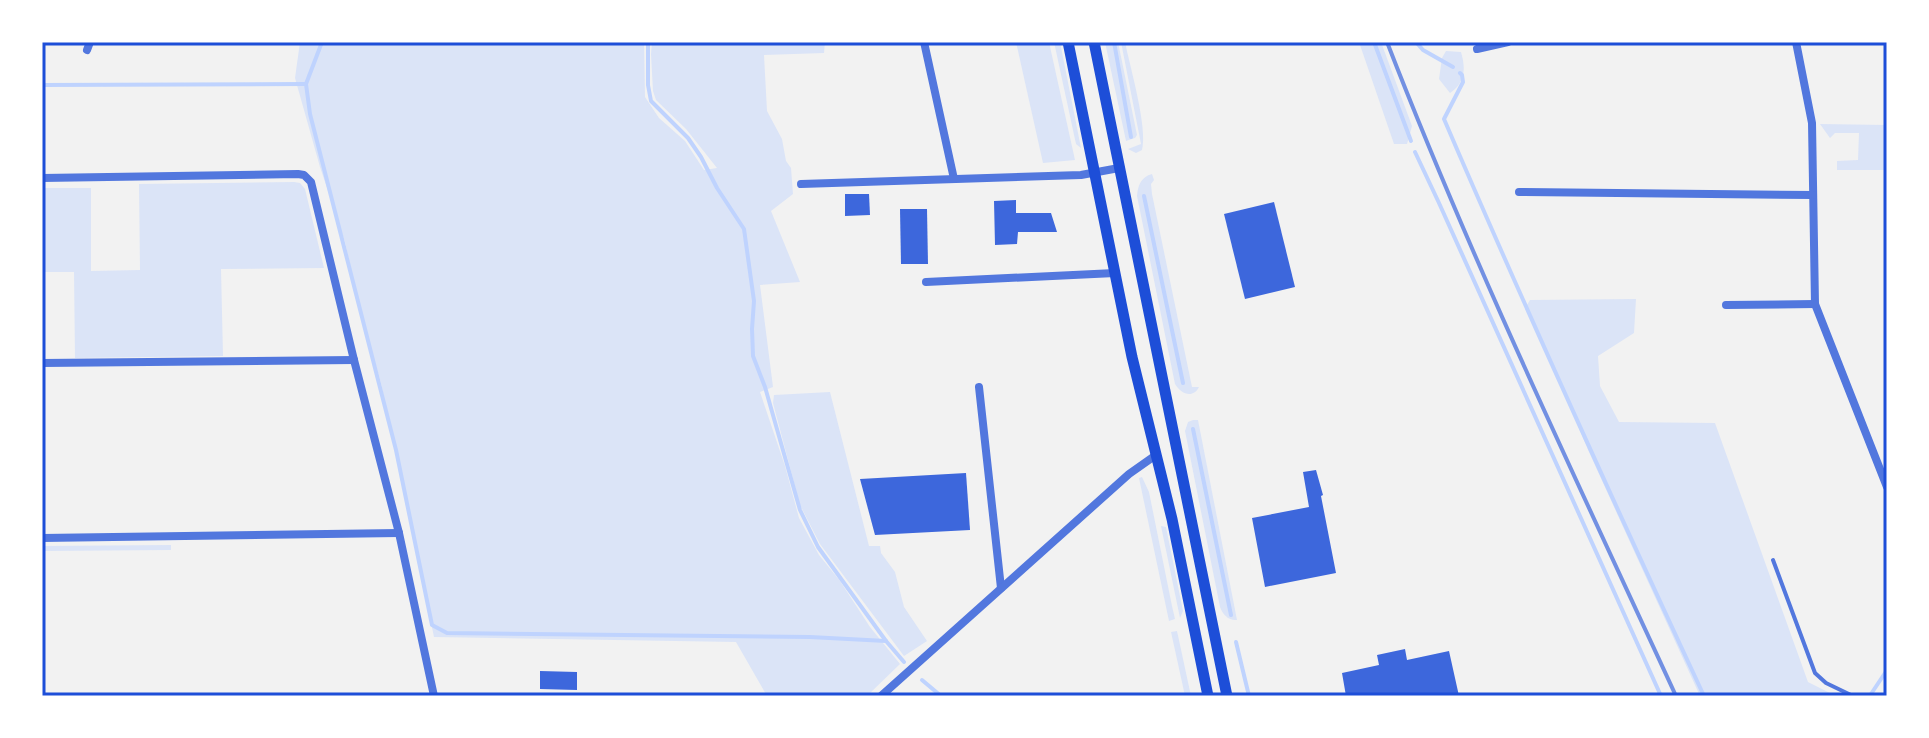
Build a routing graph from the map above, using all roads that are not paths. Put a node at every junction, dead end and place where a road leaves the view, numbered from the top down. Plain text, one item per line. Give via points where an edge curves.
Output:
1 (924, 42) edge
2 (1068, 42) edge
3 (1094, 42) edge
4 (1796, 42) edge
5 (1502, 43) edge
6 (1477, 49) dead end
7 (1119, 168) junction
8 (1095, 173) junction
9 (42, 178) edge
10 (954, 179) junction
11 (801, 184) dead end
12 (1519, 192) dead end
13 (1813, 195) junction
14 (1115, 273) junction
15 (926, 282) dead end
16 (1815, 304) junction
17 (1726, 305) dead end
18 (354, 360) junction
19 (42, 363) edge
20 (979, 387) dead end
21 (1156, 455) junction
22 (1887, 487) edge
23 (399, 533) junction
24 (42, 538) edge
25 (1773, 560) dead end
26 (1001, 588) junction
27 (434, 696) edge
28 (881, 696) edge
29 (1208, 696) edge
30 (1227, 696) edge
31 (1853, 696) edge

1 - 10 street
2 - 8 main road
3 - 7 main road
4 - 13 street via 1812,123
5 - 6 street
7 - 8 street
7 - 30 main road
8 - 10 street
8 - 14 main road
9 - 18 street via 304,175 311,182
10 - 11 street
12 - 13 street
13 - 16 street
14 - 15 street
14 - 21 main road
16 - 17 street
16 - 22 street
18 - 19 street
18 - 23 street
20 - 26 street
21 - 26 street
21 - 29 main road
23 - 24 street
23 - 27 street
25 - 31 lane via 1815,673
26 - 28 street

